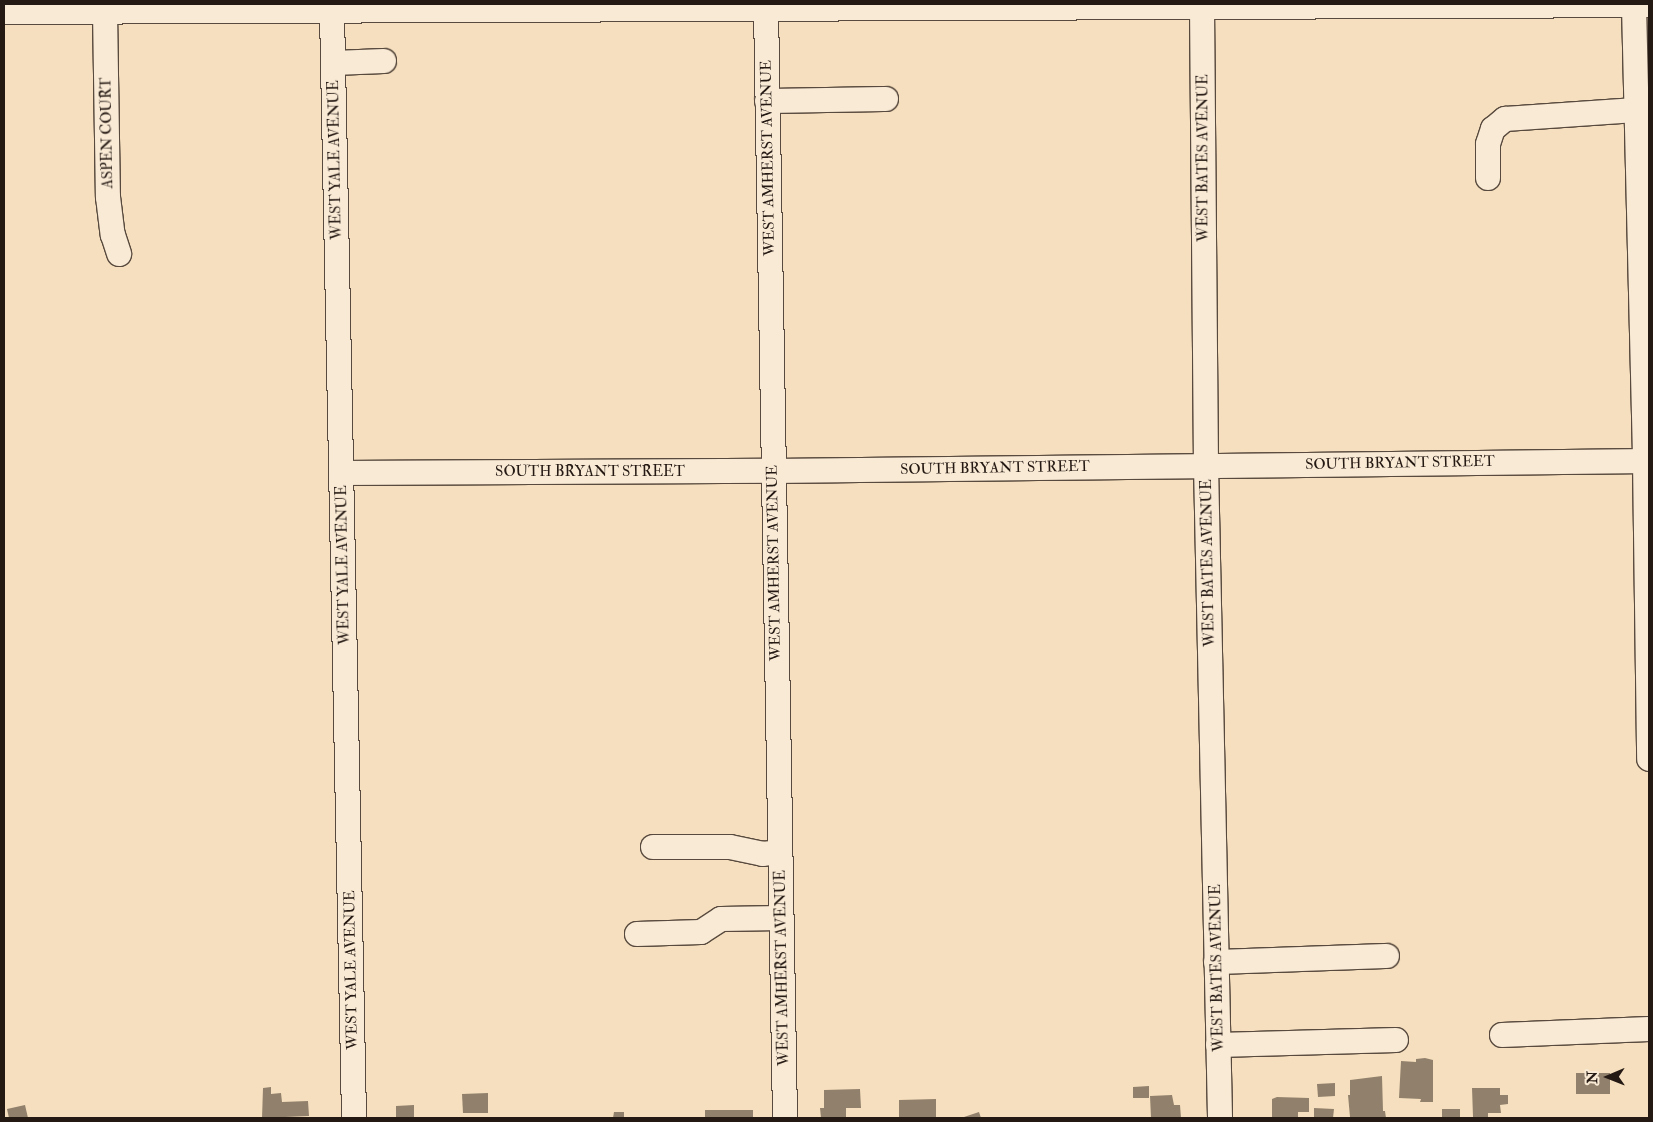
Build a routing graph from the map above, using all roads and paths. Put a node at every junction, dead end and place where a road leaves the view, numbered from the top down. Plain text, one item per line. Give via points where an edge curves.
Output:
1 (1074, 5) edge
2 (1409, 5) edge
3 (1481, 5) edge
4 (1542, 5) edge
5 (1583, 5) edge
6 (1641, 5) edge
7 (889, 6) edge
8 (1190, 6) edge
9 (454, 7) edge
10 (115, 8) edge
11 (280, 8) edge
12 (766, 8) junction
13 (4, 12) edge
14 (332, 12) junction
15 (384, 61) dead end
16 (334, 63) junction
17 (886, 99) dead end
18 (767, 101) junction
19 (1636, 110) junction
20 (1488, 178) dead end
21 (1644, 201) edge
22 (120, 254) dead end
23 (1645, 307) edge
24 (1647, 461) edge
25 (1206, 465) junction
26 (772, 471) junction
27 (341, 473) junction
28 (1649, 759) edge
29 (652, 846) dead end
30 (780, 852) junction
31 (781, 918) junction
32 (637, 934) dead end
33 (1387, 956) dead end
34 (1216, 962) junction
35 (1649, 1029) edge
36 (1502, 1035) dead end
37 (1396, 1040) dead end
38 (1218, 1045) junction
39 (354, 1118) edge
40 (785, 1118) edge
41 (1220, 1118) edge

1 - 7 street
1 - 8 street
2 - 3 street
2 - 8 street
3 - 4 street
4 - 5 street
5 - 6 street
6 - 19 street
7 - 12 street
8 - 25 street, WEST BATES AVENUE
9 - 12 street
9 - 14 street
10 - 11 street
10 - 13 street
10 - 22 street, ASPEN COURT via 108,197 113,235
11 - 14 street
12 - 18 street, WEST AMHERST AVENUE
14 - 16 street, WEST YALE AVENUE
15 - 16 street
16 - 27 street, WEST YALE AVENUE
17 - 18 street
18 - 26 street, WEST AMHERST AVENUE
19 - 20 street via 1505,119 1493,129 1488,144
19 - 21 street
21 - 23 street
23 - 24 street
24 - 25 street, SOUTH BRYANT STREET
24 - 28 street
25 - 26 street, SOUTH BRYANT STREET
25 - 34 street, WEST BATES AVENUE
26 - 27 street, SOUTH BRYANT STREET
26 - 30 street, WEST AMHERST AVENUE
27 - 39 street, WEST YALE AVENUE
29 - 30 street via 730,847 762,854
30 - 31 street, WEST AMHERST AVENUE
31 - 32 street via 721,920 701,932
31 - 40 street, WEST AMHERST AVENUE
33 - 34 street
34 - 38 street, WEST BATES AVENUE
35 - 36 street
37 - 38 street
38 - 41 street, WEST BATES AVENUE

